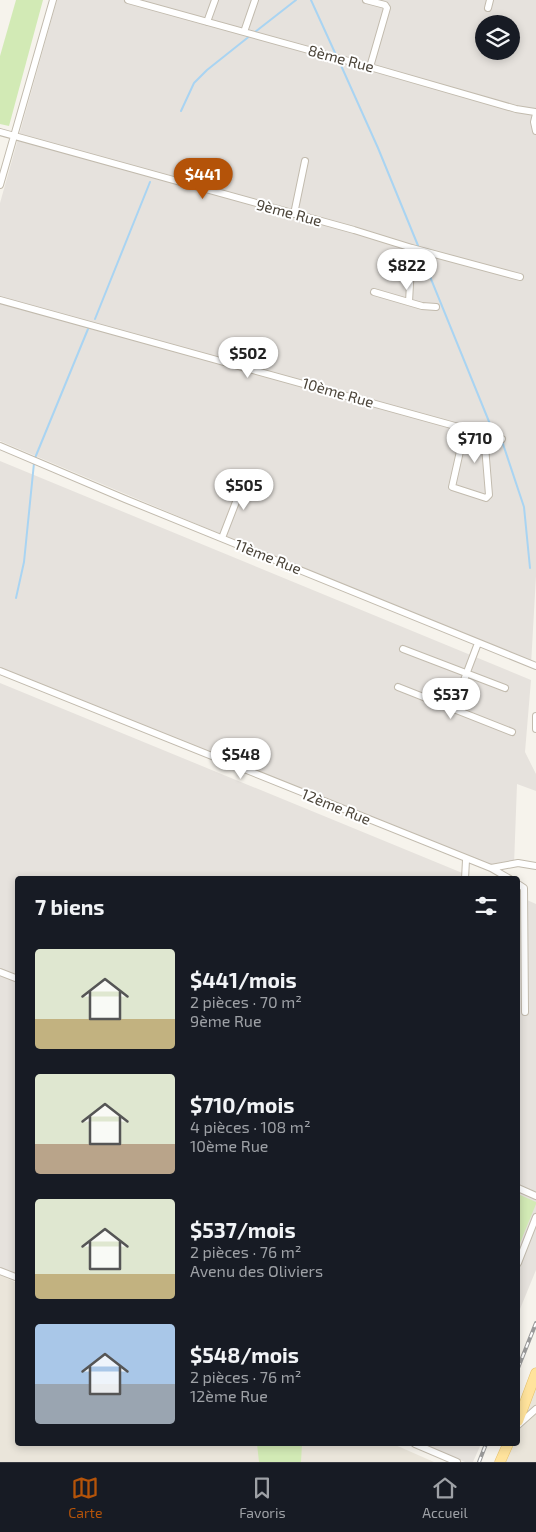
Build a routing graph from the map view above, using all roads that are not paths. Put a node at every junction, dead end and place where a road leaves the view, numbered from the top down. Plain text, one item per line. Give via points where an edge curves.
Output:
1 (53, 0) edge
2 (128, 0) edge
3 (215, 0) edge
4 (255, 0) edge
5 (366, 0) edge
6 (490, 0) edge
7 (488, 8) dead end
8 (207, 22) junction
9 (244, 32) junction
10 (370, 67) junction
11 (536, 131) edge
12 (0, 132) edge
13 (14, 136) junction
14 (305, 161) dead end
15 (0, 185) edge
16 (294, 214) junction
17 (412, 248) junction
18 (520, 277) dead end
19 (374, 292) dead end
20 (0, 300) edge
21 (409, 302) junction
22 (436, 307) dead end
23 (465, 429) junction
24 (484, 434) junction
25 (502, 439) dead end
26 (0, 446) edge
27 (246, 476) dead end
28 (222, 538) junction
29 (478, 643) junction
30 (404, 649) dead end
31 (536, 666) edge
32 (0, 671) edge
33 (466, 673) junction
34 (398, 687) dead end
35 (505, 688) dead end
36 (453, 709) junction
37 (536, 716) edge
38 (536, 727) edge
39 (512, 732) dead end
40 (466, 860) junction
41 (536, 866) edge
42 (491, 868) junction
43 (465, 876) edge
44 (505, 876) edge
45 (520, 885) edge
46 (0, 972) edge
47 (15, 978) edge
48 (525, 1012) dead end
49 (520, 1189) edge
50 (536, 1196) edge
51 (536, 1217) edge
52 (520, 1258) edge
53 (0, 1271) edge
54 (15, 1277) edge
55 (536, 1373) edge
56 (536, 1409) edge
57 (520, 1416) edge
58 (520, 1423) edge
59 (420, 1446) edge
60 (507, 1446) edge
61 (457, 1462) edge
62 (500, 1462) edge

1 - 13 street
2 - 8 street, 8ème Rue
3 - 8 street
4 - 9 street
5 - 10 street via 387,8
6 - 7 street
8 - 9 street, 8ème Rue
9 - 10 street, 8ème Rue
10 - 11 street, 8ème Rue via 535,112
12 - 13 street, 9ème Rue
13 - 15 street
13 - 16 street, 9ème Rue
14 - 16 street
16 - 17 street, 9ème Rue
17 - 18 street, 9ème Rue
17 - 21 street
19 - 21 street
20 - 23 street, 10ème Rue
21 - 22 street
23 - 24 street, 10ème Rue
23 - 24 street via 452,488 486,498 489,495
24 - 25 street, 10ème Rue
26 - 28 street, 11ème Rue
27 - 28 street
28 - 29 street, 11ème Rue
29 - 31 street, 11ème Rue
29 - 33 street
30 - 33 street
32 - 40 street, 12ème Rue
33 - 35 street
33 - 36 street
34 - 36 street
36 - 39 street
37 - 38 street
40 - 42 street, 12ème Rue
40 - 43 street
41 - 42 street, 12ème Rue via 518,863
42 - 44 street
45 - 48 street via 524,888
46 - 47 street
49 - 50 street
51 - 52 street
53 - 54 street
55 - 57 main road
56 - 58 street
59 - 61 street
60 - 62 main road

